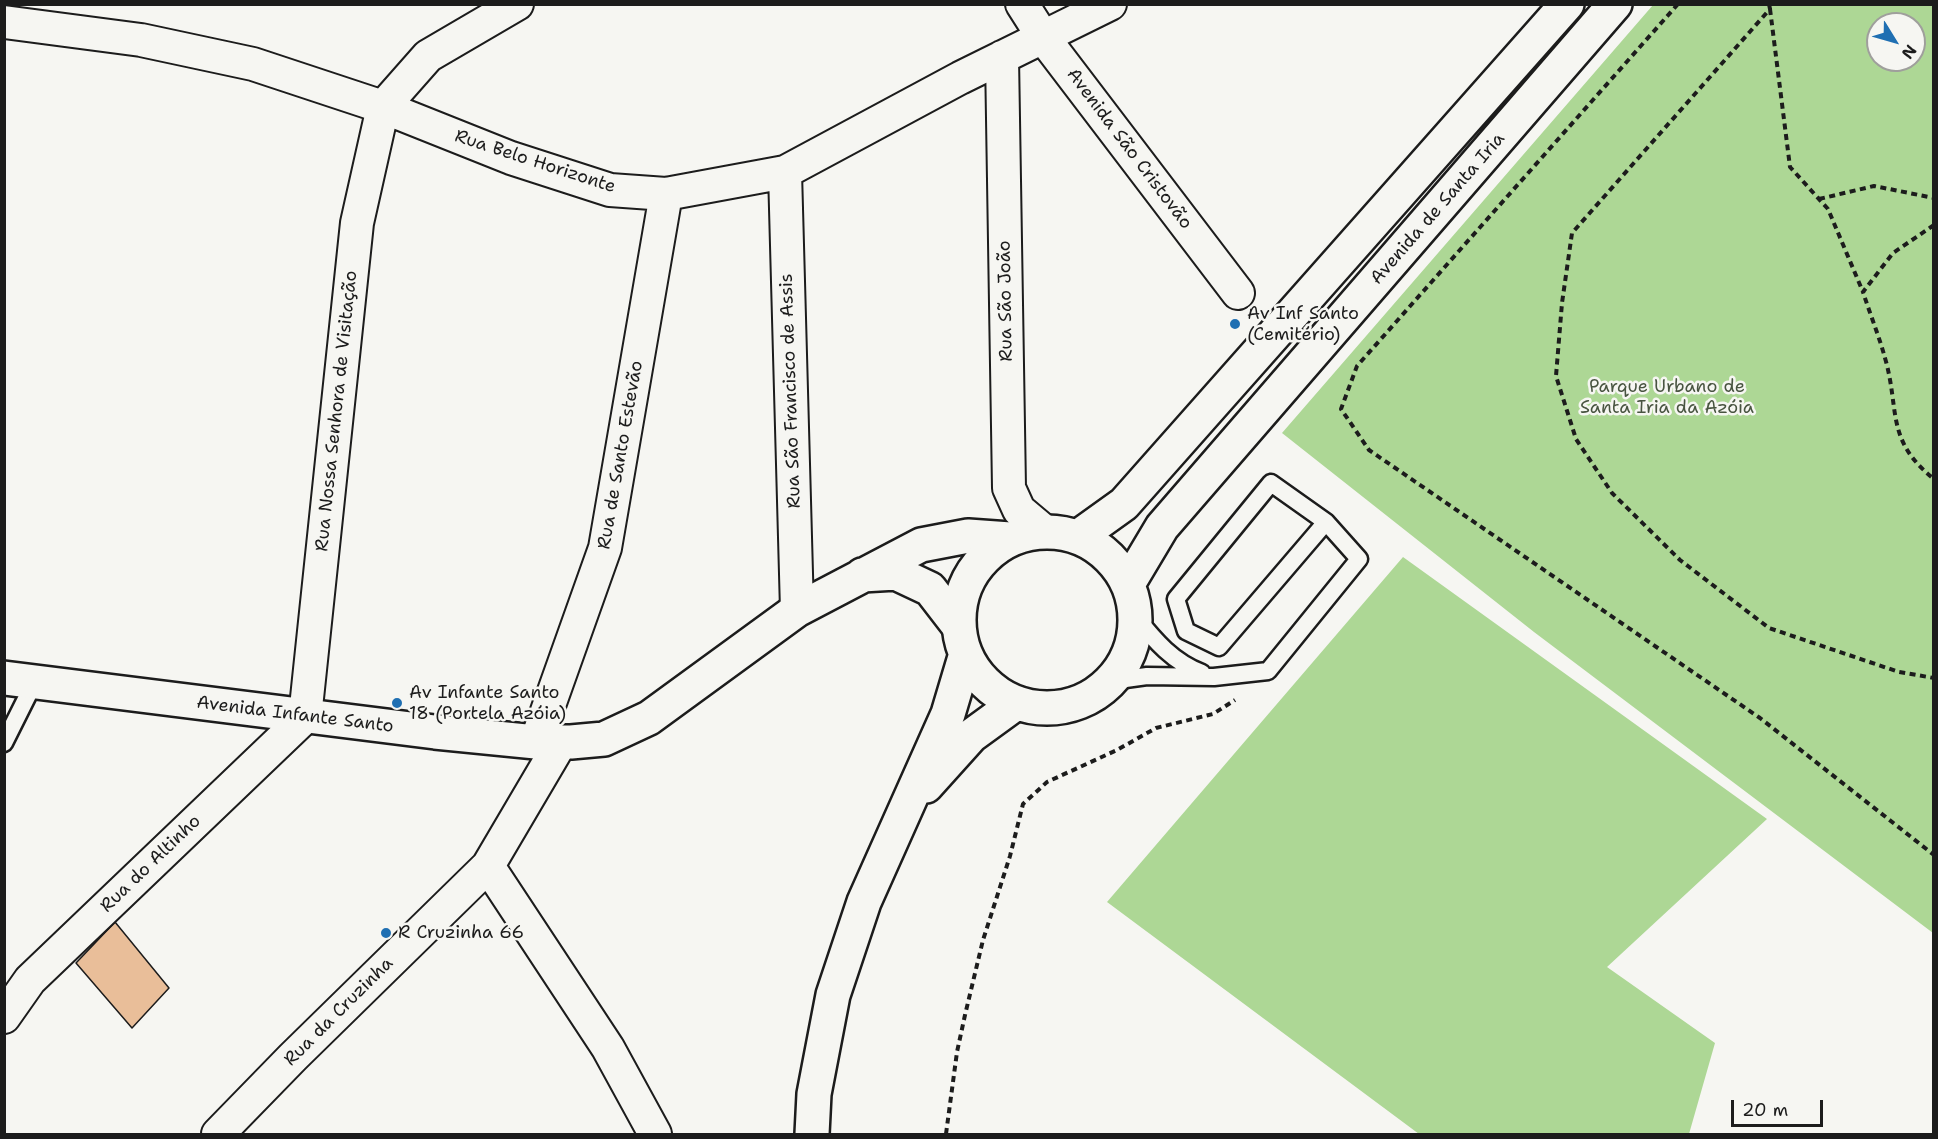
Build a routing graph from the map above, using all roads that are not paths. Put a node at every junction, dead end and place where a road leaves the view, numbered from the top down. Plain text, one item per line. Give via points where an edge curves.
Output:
1 (1022, 4) edge
2 (1110, 4) edge
3 (1567, 4) edge
4 (1615, 4) edge
5 (512, 6) edge
6 (4, 22) edge
7 (1043, 37) junction
8 (1002, 57) junction
9 (383, 108) junction
10 (785, 171) junction
11 (666, 194) junction
12 (1238, 293) dead end
13 (1326, 522) junction
14 (1044, 531) junction
15 (1078, 537) junction
16 (1010, 539) junction
17 (861, 575) junction
18 (1128, 584) junction
19 (797, 610) junction
20 (1136, 617) junction
21 (957, 624) junction
22 (965, 657) junction
23 (1214, 677) junction
24 (19, 680) edge
25 (1111, 681) junction
26 (1015, 704) junction
27 (305, 717) junction
28 (549, 742) junction
29 (4, 743) edge
30 (897, 826) junction
31 (488, 866) junction
32 (4, 1017) edge
33 (218, 1134) edge
34 (655, 1134) edge
35 (812, 1134) edge

1 - 7 street, Avenida São Cristovão
2 - 7 street, Rua Belo Horizonte
3 - 15 main road via 1124,504
4 - 18 main road, Avenida de Santa Iria via 1162,527
5 - 9 street via 428,56
6 - 9 street, Rua Belo Horizonte via 141,40 253,64
7 - 8 street, Rua Belo Horizonte
7 - 12 street, Avenida São Cristovão
8 - 10 street, Rua Belo Horizonte
8 - 14 street, Rua São João via 1009,488 1019,510
9 - 11 street, Rua Belo Horizonte via 511,158 610,190
9 - 27 street, Rua Nossa Senhora de Visitação via 357,223
10 - 11 street, Rua Belo Horizonte
10 - 19 street, Rua São Francisco de Assis
11 - 28 street, Rua de Santo Estevão via 605,548
13 - 13 lane via 1219,647 1186,631 1176,599 1271,483
13 - 23 lane via 1359,559 1268,671
14 - 15 main road
14 - 16 main road
15 - 18 main road via 1108,555
16 - 17 main road, Avenida Infante Santo via 968,536 921,545
16 - 21 main road via 982,560 963,589
17 - 19 main road, Avenida Infante Santo
17 - 21 main road, Avenida Infante Santo via 896,573 930,589
18 - 20 main road
19 - 28 main road, Avenida Infante Santo via 649,718 604,739
20 - 23 lane via 1183,666
20 - 25 main road via 1130,652
21 - 22 main road
22 - 26 main road via 985,686
22 - 30 main road via 948,714
23 - 25 lane via 1147,676
24 - 27 main road, Avenida Infante Santo
24 - 29 lane
25 - 26 main road via 1083,702 1049,709
26 - 30 main road via 971,736 934,774
27 - 28 main road, Avenida Infante Santo
27 - 32 street, Rua do Altinho via 30,980
28 - 31 street, Rua da Cruzinha
30 - 35 main road via 864,902 833,995 814,1094
31 - 33 street, Rua da Cruzinha
31 - 34 street via 608,1048

